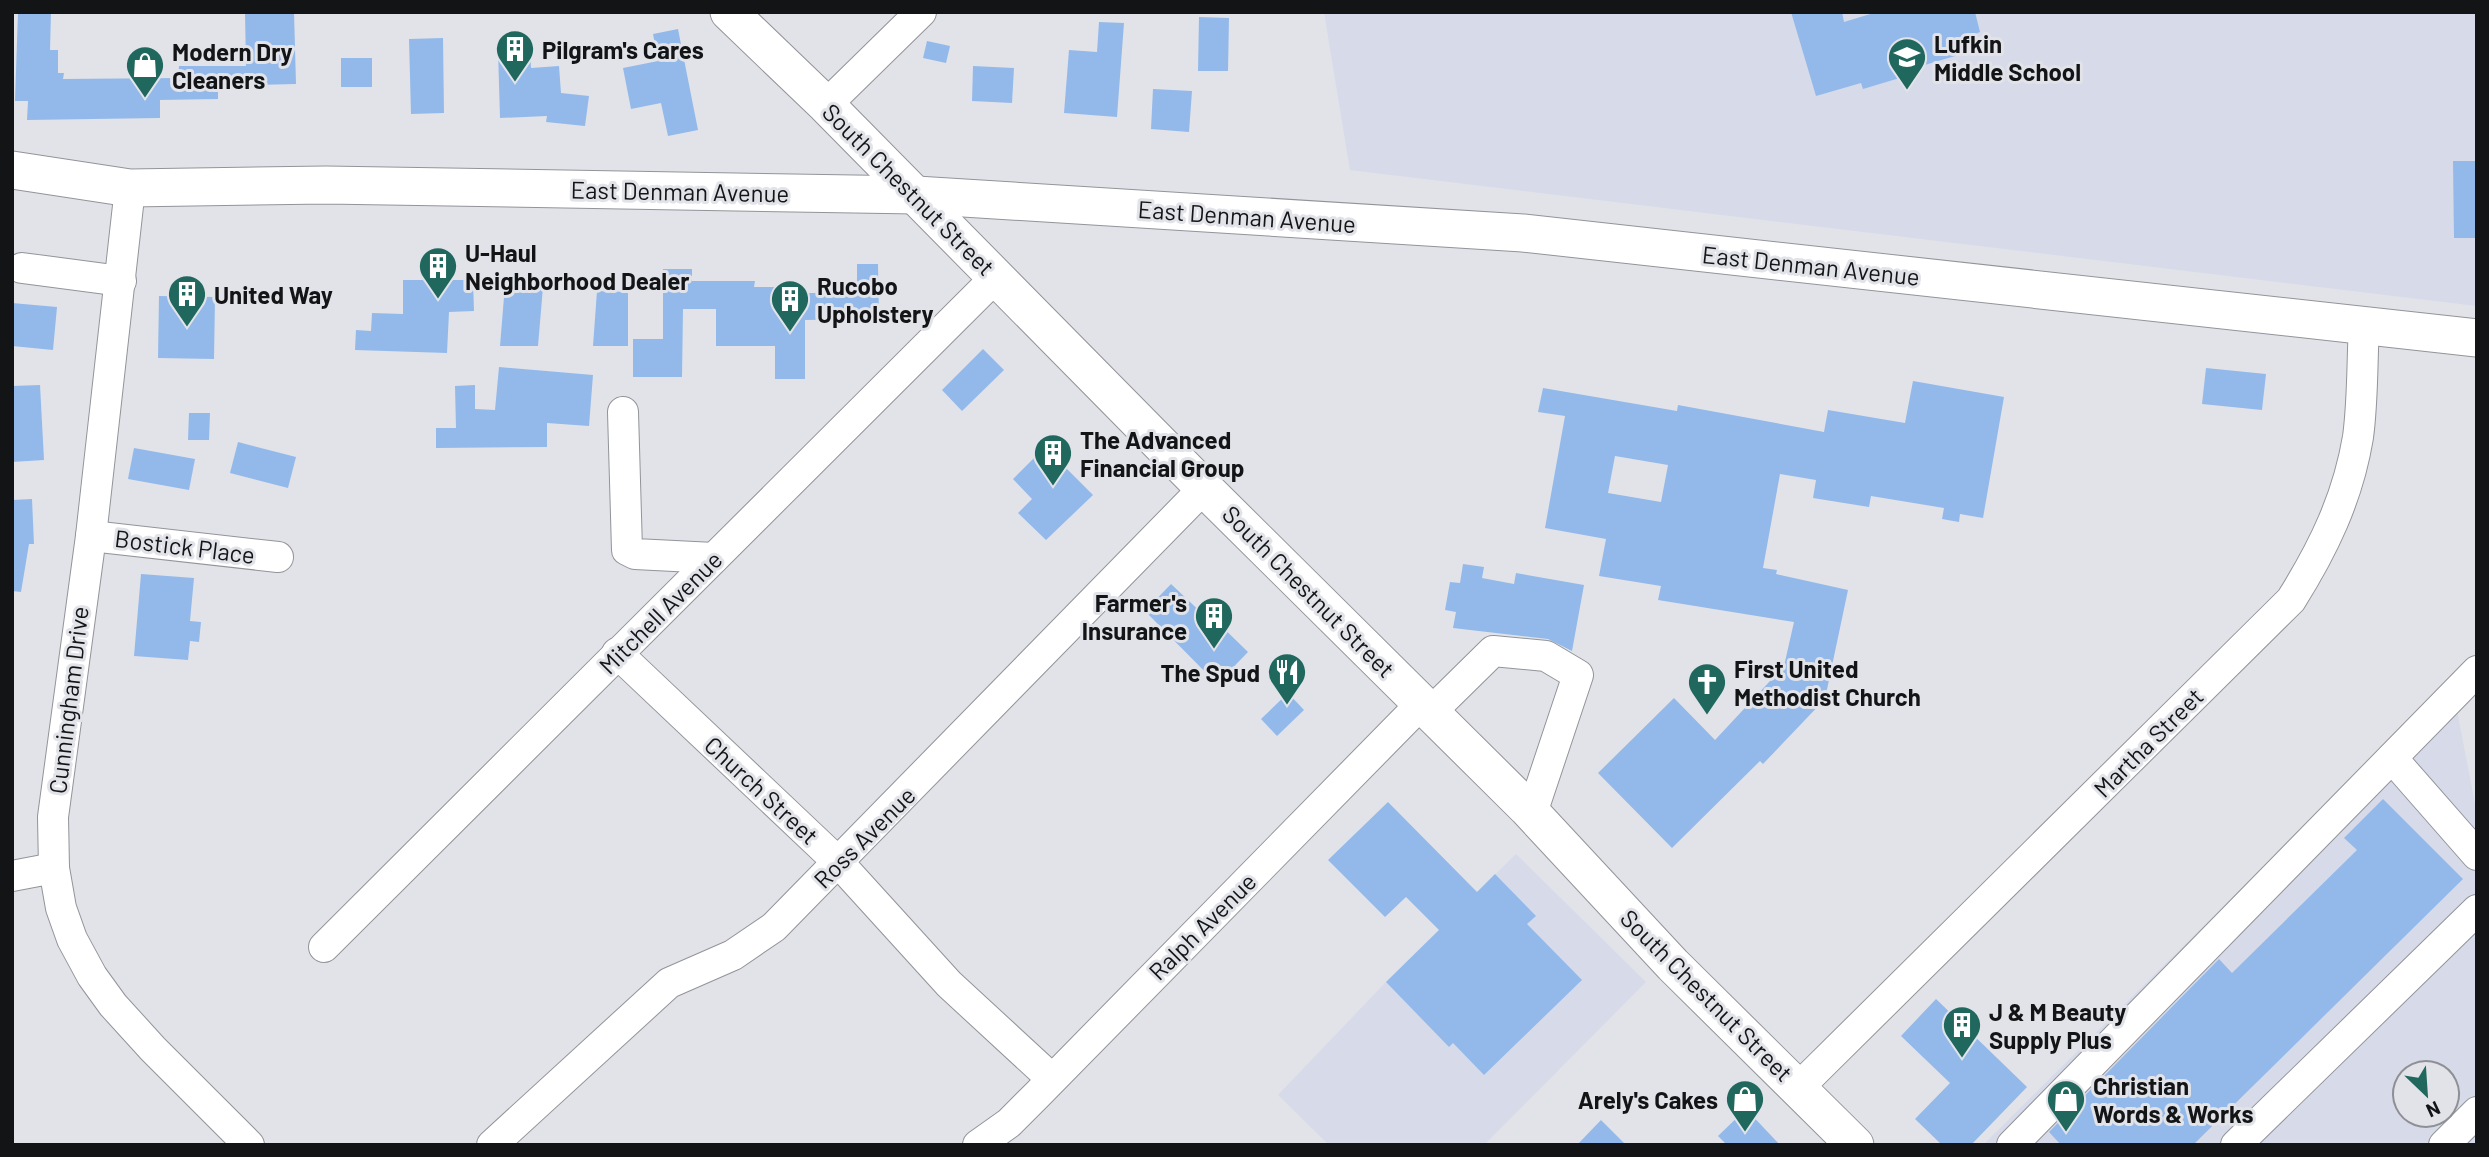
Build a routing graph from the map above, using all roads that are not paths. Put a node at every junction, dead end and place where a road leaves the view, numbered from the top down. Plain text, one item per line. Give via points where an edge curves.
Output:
1 (729, 12) edge
2 (922, 12) edge
3 (826, 105) junction
4 (12, 170) edge
5 (130, 188) junction
6 (916, 195) junction
7 (22, 268) dead end
8 (996, 276) junction
9 (121, 281) junction
10 (2364, 324) junction
11 (2477, 338) edge
12 (623, 412) dead end
13 (1204, 488) junction
14 (91, 536) junction
15 (278, 557) dead end
16 (714, 558) junction
17 (617, 653) junction
18 (2477, 671) edge
19 (1426, 708) junction
20 (2392, 758) junction
21 (1532, 813) junction
22 (2477, 855) edge
23 (839, 863) junction
24 (54, 868) junction
25 (12, 876) edge
26 (2477, 910) edge
27 (324, 947) dead end
28 (1052, 1079) junction
29 (1798, 1088) junction
30 (2477, 1112) edge
31 (248, 1145) edge
32 (492, 1145) edge
33 (978, 1145) edge
34 (1855, 1145) edge
35 (2012, 1145) edge
36 (2236, 1145) edge
37 (2444, 1145) edge

1 - 3 main road, South Chestnut Street
2 - 3 street
3 - 6 main road, South Chestnut Street
4 - 5 main road, East Denman Avenue
5 - 6 main road, East Denman Avenue via 326,185
5 - 9 street, Cunningham Drive
6 - 8 main road, South Chestnut Street
6 - 10 main road, East Denman Avenue via 1523,233
7 - 9 street
8 - 13 main road, South Chestnut Street
8 - 16 street, Mitchell Avenue
9 - 14 street, Cunningham Drive
10 - 11 main road, East Denman Avenue
10 - 29 street, Martha Street via 2358,437 2341,506 2319,555 2291,600
12 - 16 street via 627,550
13 - 19 main road, South Chestnut Street
13 - 23 street, Ross Avenue
14 - 15 street, Bostick Place
14 - 24 street, Cunningham Drive via 53,817
16 - 17 street, Mitchell Avenue
17 - 23 street, Church Street
17 - 27 street, Mitchell Avenue
18 - 20 street
19 - 21 main road, South Chestnut Street
19 - 21 street, Ralph Avenue via 1493,651 1546,656 1578,675
19 - 28 street, Ralph Avenue
20 - 22 street
20 - 35 street
21 - 29 main road, South Chestnut Street via 1674,965
23 - 28 street, Church Street via 949,984
23 - 32 street, Ross Avenue via 774,927 733,955 659,991
24 - 25 street
24 - 31 street, Cunningham Drive via 72,939 113,1006
26 - 36 street
28 - 33 street, Ralph Avenue via 1009,1123
29 - 34 main road, South Chestnut Street
30 - 37 street

